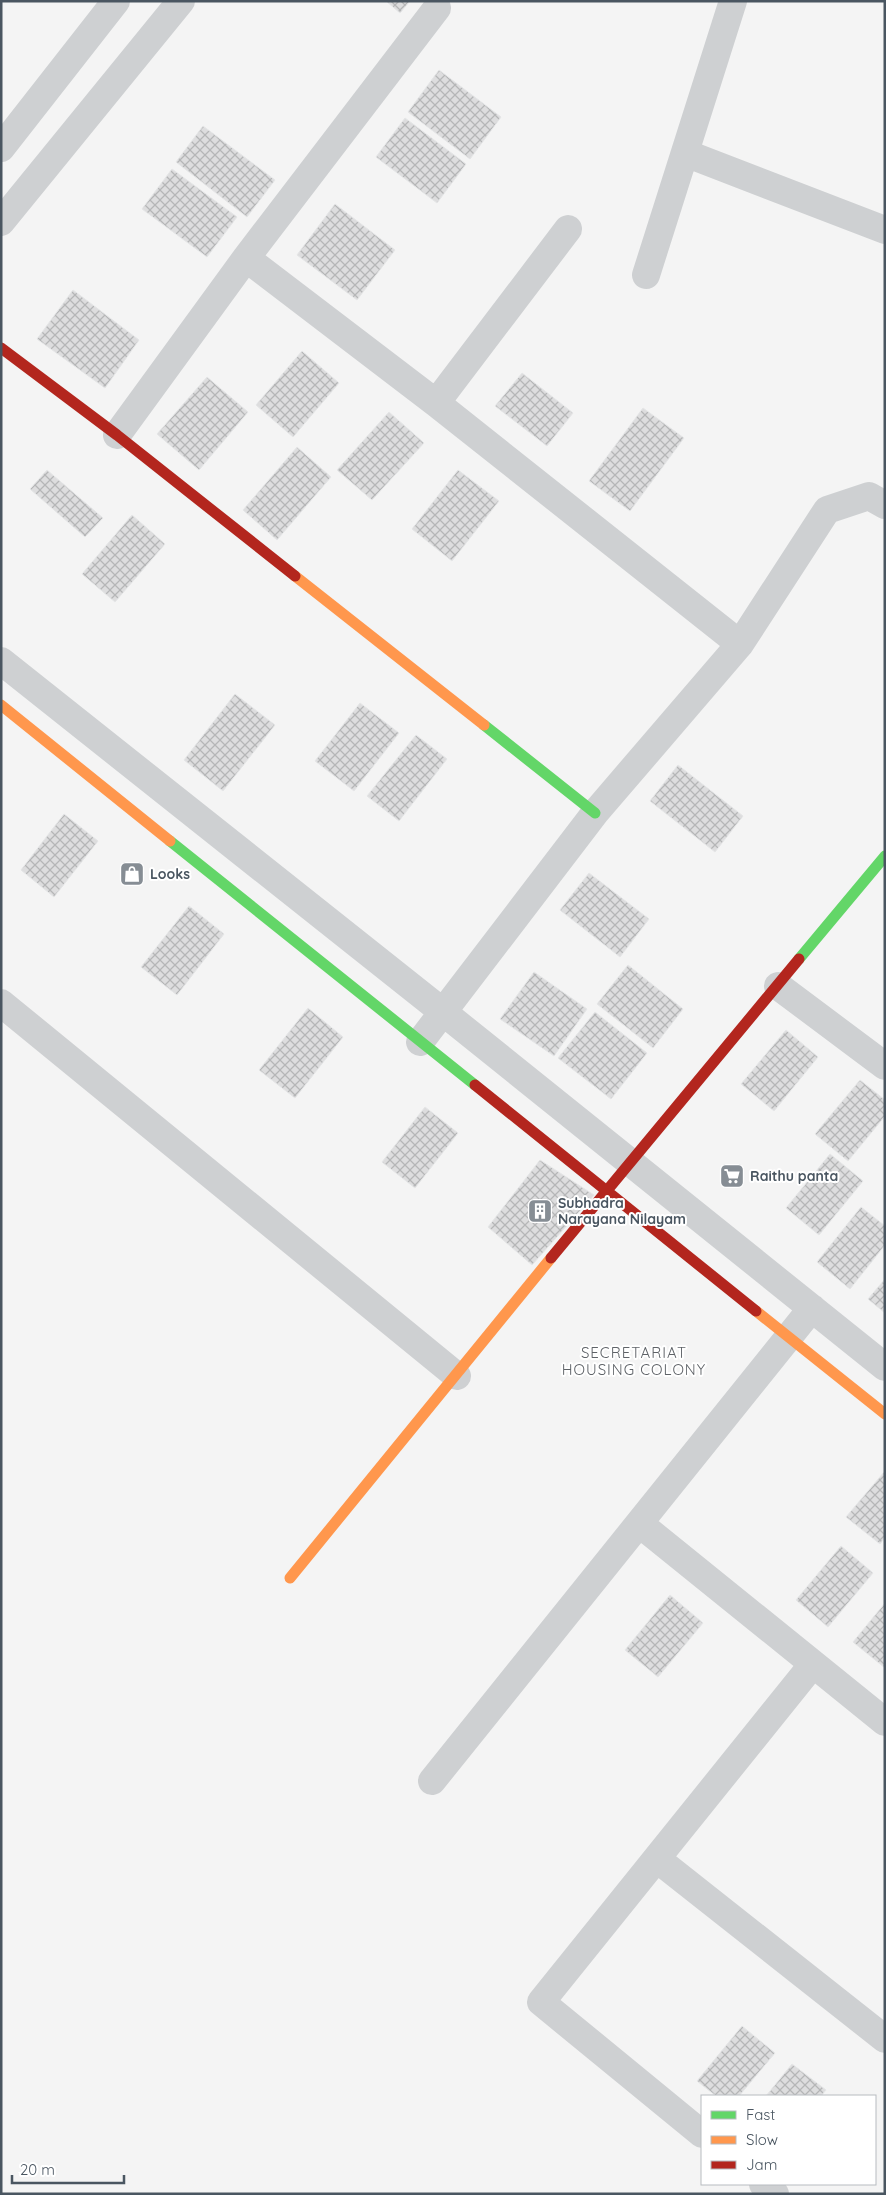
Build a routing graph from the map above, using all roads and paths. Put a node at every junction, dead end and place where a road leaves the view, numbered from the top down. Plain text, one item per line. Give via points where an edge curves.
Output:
1 (116, 1) edge
2 (181, 1) edge
3 (733, 1) edge
4 (437, 8) dead end
5 (1, 148) edge
6 (685, 153) junction
7 (1, 222) edge
8 (568, 229) dead end
9 (885, 230) edge
10 (246, 258) junction
11 (646, 276) dead end
12 (1, 348) edge
13 (436, 404) junction
14 (118, 435) junction
15 (885, 505) edge
16 (740, 644) junction
17 (1, 662) edge
18 (1, 705) edge
19 (595, 813) junction
20 (885, 856) edge
21 (778, 986) junction
22 (1, 1003) edge
23 (443, 1012) junction
24 (420, 1042) junction
25 (885, 1066) edge
26 (630, 1162) junction
27 (608, 1191) junction
28 (812, 1308) junction
29 (789, 1337) junction
30 (885, 1367) edge
31 (457, 1376) junction
32 (885, 1414) edge
33 (640, 1524) junction
34 (290, 1578) dead end
35 (813, 1664) junction
36 (885, 1722) edge
37 (432, 1781) dead end
38 (657, 1858) junction
39 (885, 2038) edge
40 (701, 2133) edge
41 (764, 2185) edge
42 (775, 2194) edge

1 - 5 street
2 - 7 street
3 - 6 street
4 - 10 street
6 - 9 street
6 - 11 street
8 - 13 street
10 - 13 street
10 - 14 street
12 - 14 street
13 - 16 street
14 - 19 street
15 - 16 street via 869,496 827,510
16 - 19 street
17 - 23 street
18 - 24 street
19 - 23 street
20 - 21 street
21 - 25 street
21 - 26 street
22 - 31 street
23 - 24 street
23 - 26 street
24 - 27 street
26 - 27 street
26 - 28 street
27 - 29 street
27 - 31 street
28 - 29 street
28 - 30 street
29 - 32 street
29 - 33 street
31 - 34 street
33 - 35 street
33 - 37 street
35 - 36 street
35 - 38 street
38 - 39 street
38 - 40 street via 540,2002
41 - 42 street

